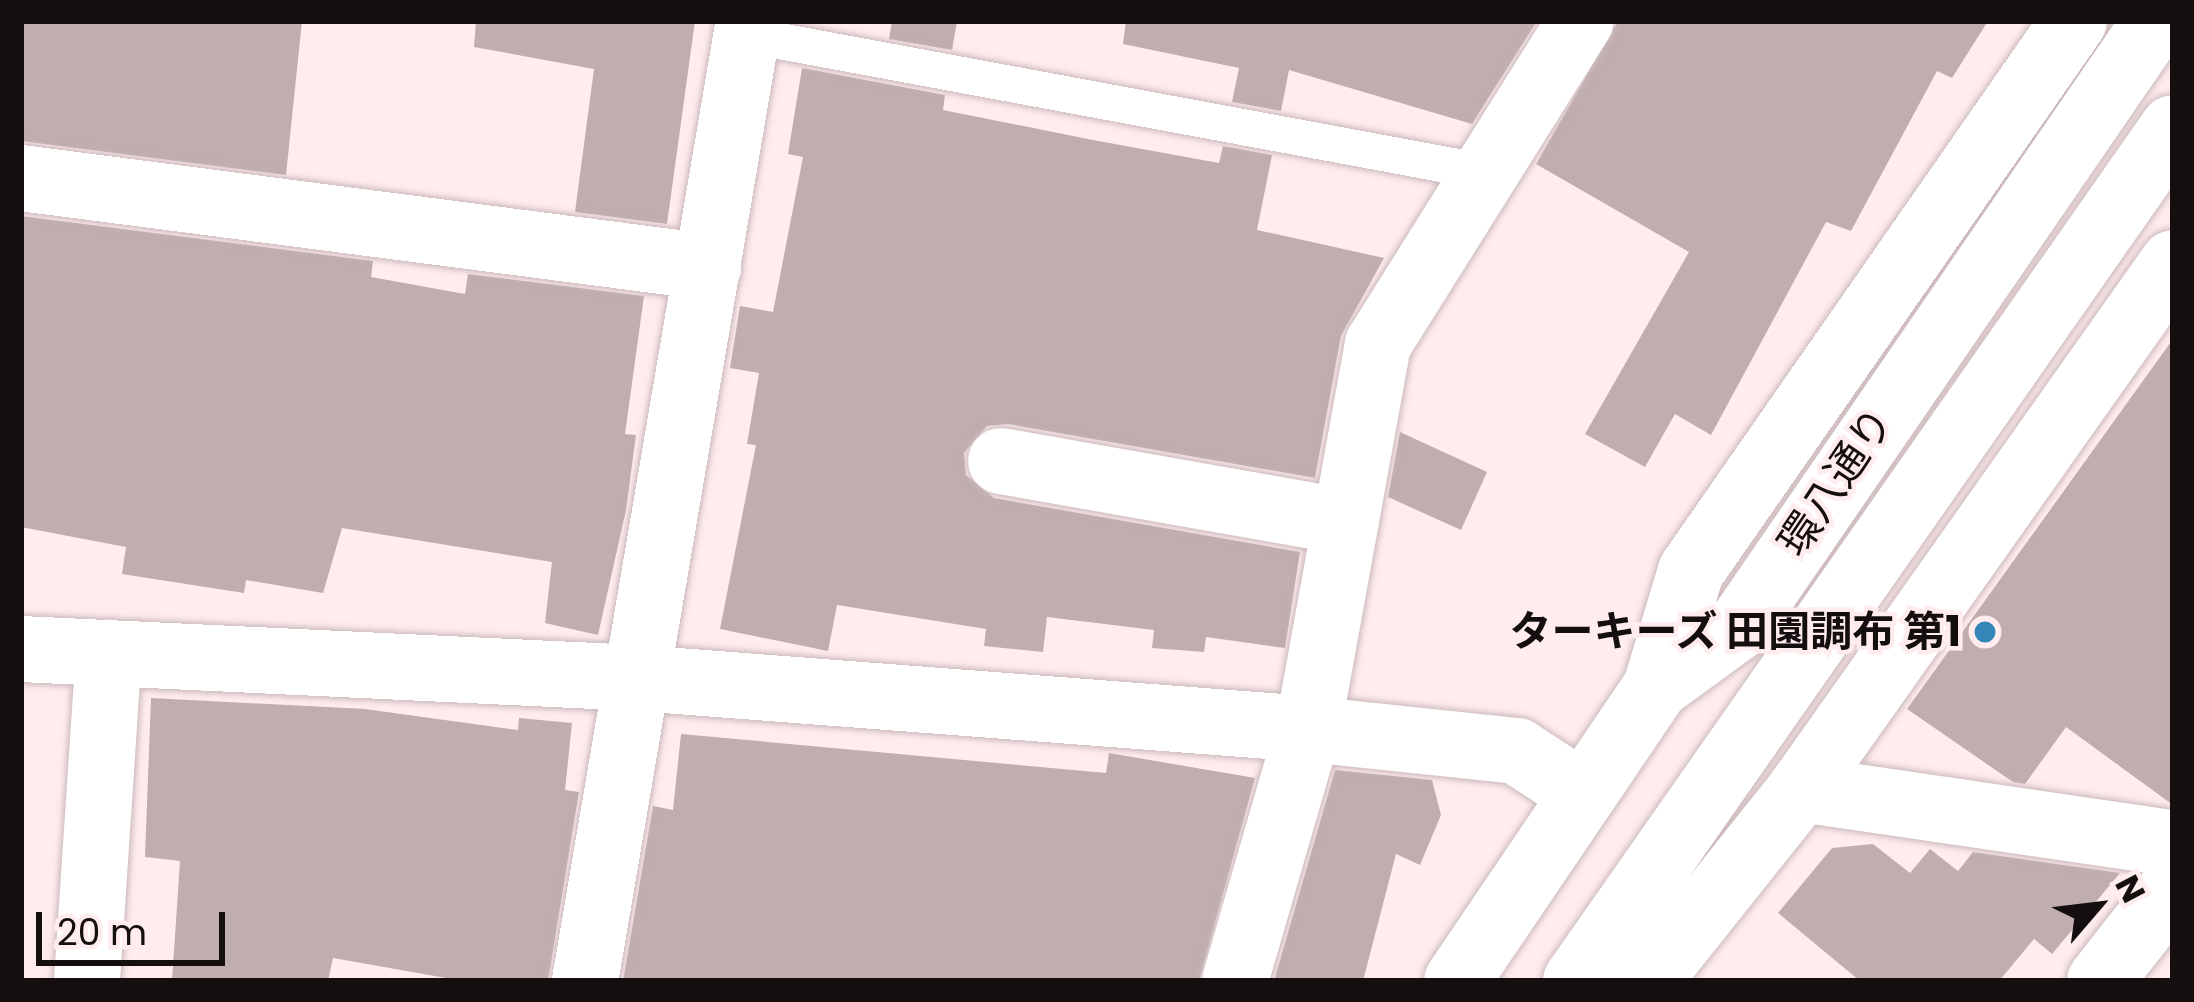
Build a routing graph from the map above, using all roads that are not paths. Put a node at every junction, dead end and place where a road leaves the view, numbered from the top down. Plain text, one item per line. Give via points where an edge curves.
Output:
1 (1581, 21) edge
2 (2074, 21) edge
3 (2156, 21) edge
4 (748, 28) edge
5 (2173, 128) edge
6 (1490, 172) junction
7 (21, 178) edge
8 (2173, 263) edge
9 (708, 267) junction
10 (1001, 461) dead end
11 (1346, 521) junction
12 (21, 649) edge
13 (109, 653) junction
14 (638, 678) junction
15 (1656, 687) junction
16 (1308, 729) junction
17 (1802, 789) junction
18 (1583, 794) junction
19 (2173, 843) edge
20 (2173, 888) edge
21 (87, 981) edge
22 (585, 981) edge
23 (1235, 981) edge
24 (1457, 981) edge
25 (1576, 981) edge
26 (1648, 981) edge
27 (2100, 981) edge

1 - 6 street
2 - 15 street via 1691,571
3 - 15 street, 環八通り via 1742,625
4 - 6 lane
4 - 9 street
5 - 25 street, 環八通り
6 - 11 street via 1378,344
7 - 9 street
8 - 17 street
9 - 14 street
10 - 11 street
11 - 16 street
12 - 13 street
13 - 14 street
13 - 21 street
14 - 16 street
14 - 22 street
15 - 18 street, 環八通り
16 - 18 street via 1517,751
16 - 23 street
17 - 19 street
17 - 26 street
18 - 24 street, 環八通り
20 - 27 street

